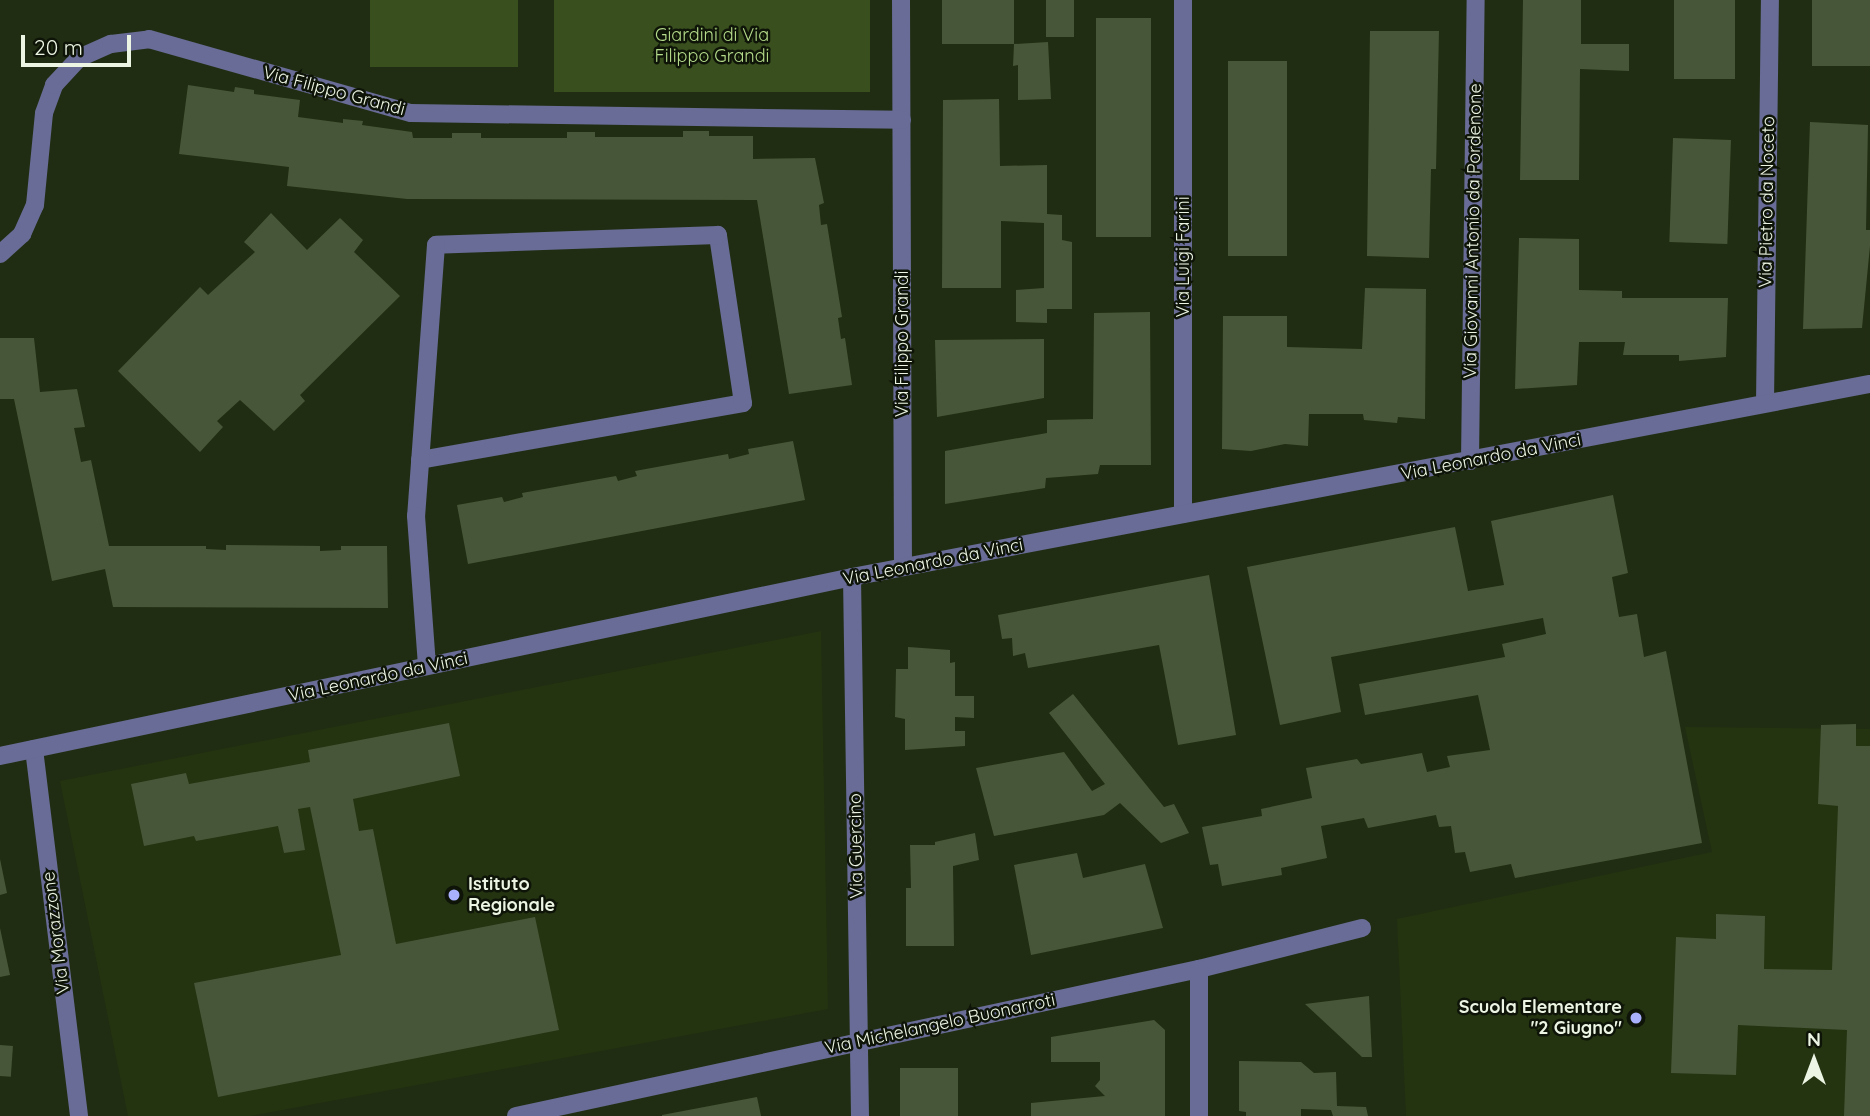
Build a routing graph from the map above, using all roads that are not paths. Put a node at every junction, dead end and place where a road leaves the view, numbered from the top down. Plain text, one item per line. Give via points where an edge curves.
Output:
1 (901, 0) edge
2 (1183, 0) edge
3 (1476, 0) edge
4 (1770, 0) edge
5 (902, 120) junction
6 (0, 254) edge
7 (1870, 384) edge
8 (1765, 403) junction
9 (420, 460) junction
10 (1470, 461) junction
11 (1183, 514) junction
12 (902, 567) junction
13 (852, 577) junction
14 (427, 666) junction
15 (34, 749) junction
16 (0, 756) edge
17 (1362, 928) dead end
18 (1199, 969) junction
19 (859, 1041) junction
20 (555, 1113) edge
21 (79, 1116) edge
22 (516, 1116) edge
23 (859, 1116) edge
24 (1199, 1116) edge

1 - 5 street, Via Filippo Grandi
2 - 11 street, Via Luigi Farini
3 - 10 street, Via Giovanni Antonio da Pordenone
4 - 8 street, Via Pietro da Noceto
5 - 6 street, Via Filippo Grandi via 411,113 149,39 111,44 79,58 54,85 44,113 35,205 22,234
5 - 12 street, Via Filippo Grandi
7 - 8 street, Via Leonardo da Vinci
8 - 10 street, Via Leonardo da Vinci
9 - 9 street via 436,245 718,236 743,403
9 - 14 street via 416,516
10 - 11 street, Via Leonardo da Vinci
11 - 12 street, Via Leonardo da Vinci
12 - 13 street, Via Leonardo da Vinci
13 - 14 street, Via Leonardo da Vinci
13 - 19 street, Via Guercino
14 - 15 street, Via Leonardo da Vinci
15 - 16 street, Via Leonardo da Vinci
15 - 21 street, Via Morazzone
17 - 18 street, Via Michelangelo Buonarroti
18 - 19 street, Via Michelangelo Buonarroti
18 - 24 street
19 - 20 street, Via Michelangelo Buonarroti
19 - 23 street, Via Guercino
20 - 22 street, Via Michelangelo Buonarroti

